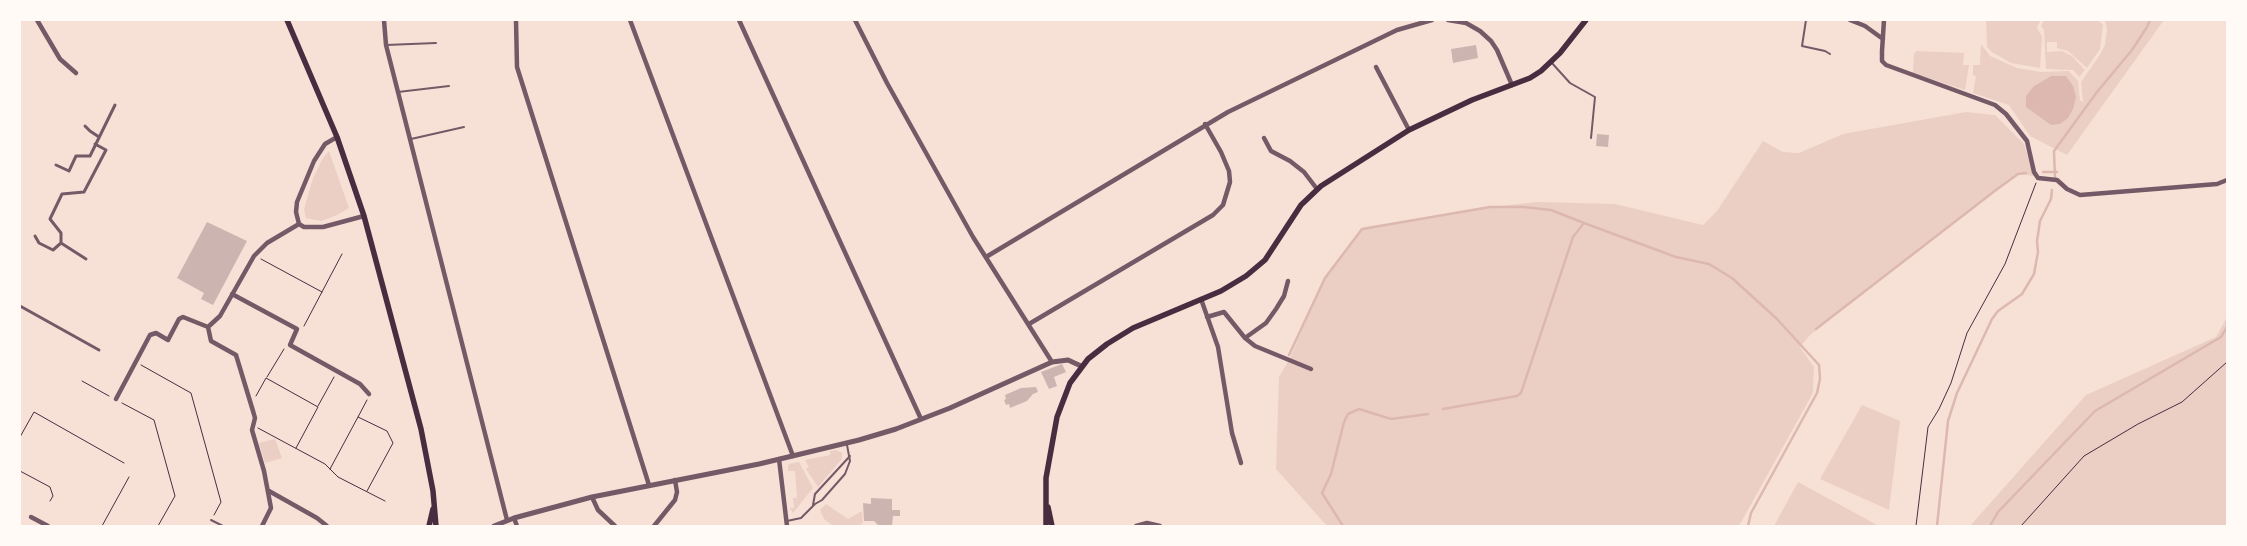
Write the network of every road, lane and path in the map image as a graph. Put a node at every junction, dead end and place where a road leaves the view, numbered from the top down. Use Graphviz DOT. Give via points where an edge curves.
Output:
graph roads {
  1 [pos="37,20"];
  2 [pos="287,20"];
  3 [pos="384,20"];
  4 [pos="516,20"];
  5 [pos="630,20"];
  6 [pos="739,20"];
  7 [pos="855,20"];
  8 [pos="1432,20"];
  9 [pos="1448,20"];
  10 [pos="1586,20"];
  11 [pos="1806,20"];
  12 [pos="1850,20"];
  13 [pos="1884,20"];
  14 [pos="1882,39"];
  15 [pos="436,43"];
  16 [pos="386,45"];
  17 [pos="1830,54"];
  18 [pos="1551,62"];
  19 [pos="1376,67"];
  20 [pos="76,73"];
  21 [pos="1512,85"];
  22 [pos="449,86"];
  23 [pos="398,92"];
  24 [pos="115,105"];
  25 [pos="1205,124"];
  26 [pos="86,126"];
  27 [pos="464,127"];
  28 [pos="1409,130"];
  29 [pos="99,137"];
  30 [pos="336,137"];
  31 [pos="1264,138"];
  32 [pos="1591,138"];
  33 [pos="411,139"];
  34 [pos="95,144"];
  35 [pos="56,165"];
  36 [pos="2038,178"];
  37 [pos="2227,180"];
  38 [pos="1317,189"];
  39 [pos="364,216"];
  40 [pos="299,224"];
  41 [pos="35,236"];
  42 [pos="61,243"];
  43 [pos="342,254"];
  44 [pos="254,256"];
  45 [pos="986,257"];
  46 [pos="86,259"];
  47 [pos="1288,281"];
  48 [pos="322,292"];
  49 [pos="232,294"];
  50 [pos="1201,299"];
  51 [pos="20,306"];
  52 [pos="1207,317"];
  53 [pos="1028,324"];
  54 [pos="208,327"];
  55 [pos="297,329"];
  56 [pos="1245,338"];
  57 [pos="290,344"];
  58 [pos="99,350"];
  59 [pos="136,362"];
  60 [pos="1052,362"];
  61 [pos="2227,362"];
  62 [pos="1081,366"];
  63 [pos="1311,368"];
  64 [pos="337,371"];
  65 [pos="266,378"];
  66 [pos="82,381"];
  67 [pos="369,394"];
  68 [pos="116,400"];
  69 [pos="251,402"];
  70 [pos="318,407"];
  71 [pos="358,417"];
  72 [pos="921,419"];
  73 [pos="253,425"];
  74 [pos="20,437"];
  75 [pos="847,443"];
  76 [pos="296,448"];
  77 [pos="793,456"];
  78 [pos="850,456"];
  79 [pos="779,460"];
  80 [pos="124,463"];
  81 [pos="1241,463"];
  82 [pos="329,470"];
  83 [pos="20,471"];
  84 [pos="128,477"];
  85 [pos="675,480"];
  86 [pos="649,485"];
  87 [pos="269,491"];
  88 [pos="367,492"];
  89 [pos="592,496"];
  90 [pos="1046,496"];
  91 [pos="50,501"];
  92 [pos="385,501"];
  93 [pos="434,504"];
  94 [pos="813,506"];
  95 [pos="31,517"];
  96 [pos="514,518"];
  97 [pos="211,520"];
  98 [pos="507,520"];
  99 [pos="787,524"];
  100 [pos="48,526"];
  101 [pos="102,526"];
  102 [pos="158,526"];
  103 [pos="223,526"];
  104 [pos="262,526"];
  105 [pos="327,526"];
  106 [pos="428,526"];
  107 [pos="436,526"];
  108 [pos="494,526"];
  109 [pos="517,526"];
  110 [pos="615,526"];
  111 [pos="654,526"];
  112 [pos="1046,526"];
  113 [pos="1052,526"];
  114 [pos="1136,526"];
  115 [pos="1160,526"];
  116 [pos="1916,526"];
  117 [pos="2021,526"];
  1 -- 20 [label="street" via="60,59"];
  2 -- 30 [label="main road"];
  3 -- 16 [label="street"];
  4 -- 86 [label="street" via="517,67"];
  5 -- 77 [label="street"];
  6 -- 72 [label="street"];
  7 -- 45 [label="street"];
  8 -- 25 [label="street" via="1397,30"];
  9 -- 21 [label="street" via="1474,27 1491,40"];
  10 -- 18 [label="main road"];
  11 -- 17 [label="lane" via="1802,46"];
  12 -- 14 [label="street"];
  13 -- 14 [label="street"];
  14 -- 36 [label="street" via="1882,61 1892,69 1982,99 2006,114 2027,141"];
  15 -- 16 [label="lane"];
  16 -- 23 [label="street"];
  18 -- 21 [label="main road" via="1530,78"];
  18 -- 32 [label="lane" via="1570,83 1595,97"];
  19 -- 28 [label="street"];
  21 -- 28 [label="main road"];
  22 -- 23 [label="lane"];
  23 -- 33 [label="street"];
  24 -- 29 [label="street"];
  25 -- 45 [label="street"];
  25 -- 53 [label="street" via="1228,171 1230,182 1223,205 1213,215"];
  26 -- 29 [label="street"];
  27 -- 33 [label="lane"];
  28 -- 38 [label="main road"];
  29 -- 34 [label="street"];
  30 -- 39 [label="main road"];
  30 -- 40 [label="street" via="325,144 314,161 297,202"];
  31 -- 38 [label="street" via="1271,151 1304,172"];
  33 -- 98 [label="street"];
  34 -- 35 [label="street" via="90,156 76,156 69,171"];
  34 -- 42 [label="street" via="106,150 84,192 62,194 50,219 61,233"];
  36 -- 37 [label="street" via="2057,180 2080,194 2217,184"];
  36 -- 116 [label="path" via="2005,264 1967,333 1951,383 1928,427"];
  38 -- 50 [label="main road" via="1301,205 1259,266 1238,282"];
  39 -- 40 [label="street" via="323,227"];
  39 -- 93 [label="main road" via="421,429"];
  40 -- 44 [label="street"];
  41 -- 42 [label="street" via="39,243 53,250"];
  42 -- 46 [label="street"];
  43 -- 48 [label="path"];
  44 -- 48 [label="path"];
  44 -- 49 [label="street"];
  45 -- 53 [label="street"];
  47 -- 56 [label="street" via="1276,310"];
  48 -- 55 [label="path" via="302,328"];
  49 -- 54 [label="street" via="220,316"];
  49 -- 55 [label="street"];
  50 -- 52 [label="street"];
  50 -- 62 [label="main road" via="1124,333"];
  51 -- 58 [label="street"];
  52 -- 56 [label="street" via="1224,312"];
  52 -- 81 [label="street" via="1218,347 1232,433"];
  53 -- 60 [label="street"];
  54 -- 59 [label="street" via="183,317 168,340 156,334 150,335"];
  54 -- 69 [label="street" via="211,341 236,355"];
  55 -- 57 [label="street"];
  56 -- 63 [label="street" via="1266,351"];
  57 -- 64 [label="street"];
  57 -- 65 [label="path"];
  59 -- 68 [label="street"];
  59 -- 97 [label="path" via="191,393 221,502"];
  60 -- 62 [label="street" via="1068,360"];
  60 -- 72 [label="street" via="971,400"];
  61 -- 117 [label="path" via="2182,402 2084,456"];
  62 -- 90 [label="main road" via="1066,390 1057,417 1048,459"];
  64 -- 67 [label="street" via="360,384"];
  64 -- 70 [label="path"];
  65 -- 69 [label="path"];
  65 -- 70 [label="path"];
  66 -- 68 [label="path"];
  67 -- 71 [label="path"];
  68 -- 102 [label="path" via="154,420 175,496"];
  69 -- 73 [label="street" via="255,418"];
  70 -- 76 [label="path"];
  71 -- 82 [label="path"];
  71 -- 88 [label="path" via="387,432 393,443"];
  72 -- 75 [label="street"];
  73 -- 76 [label="path"];
  73 -- 87 [label="street"];
  74 -- 80 [label="path" via="34,412"];
  75 -- 77 [label="street"];
  75 -- 78 [label="lane"];
  76 -- 82 [label="path" via="325,464"];
  77 -- 79 [label="street"];
  78 -- 94 [label="lane" via="815,494"];
  78 -- 94 [label="lane" via="846,472"];
  79 -- 85 [label="street"];
  79 -- 99 [label="street"];
  82 -- 88 [label="path"];
  83 -- 91 [label="path" via="50,487 53,496"];
  84 -- 101 [label="path"];
  85 -- 86 [label="street"];
  85 -- 111 [label="street" via="675,500"];
  86 -- 89 [label="street"];
  87 -- 104 [label="street" via="272,508"];
  87 -- 105 [label="street"];
  88 -- 92 [label="path"];
  89 -- 96 [label="street"];
  89 -- 110 [label="street" via="598,510"];
  90 -- 112 [label="main road"];
  90 -- 113 [label="main road"];
  93 -- 106 [label="main road"];
  93 -- 107 [label="main road"];
  94 -- 99 [label="lane" via="801,518"];
  95 -- 100 [label="street"];
  96 -- 98 [label="street"];
  96 -- 109 [label="street"];
  97 -- 103 [label="lane"];
  98 -- 108 [label="street"];
  114 -- 115 [label="street" via="1147,523"];
}
